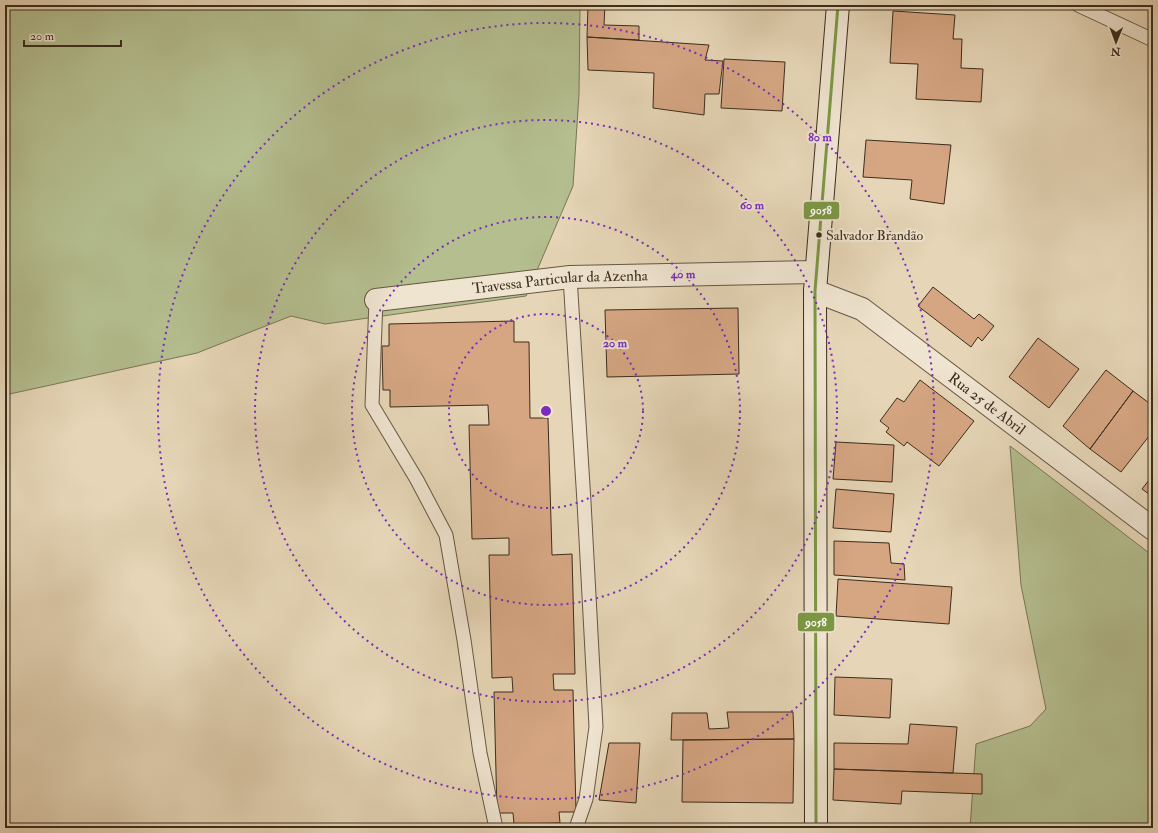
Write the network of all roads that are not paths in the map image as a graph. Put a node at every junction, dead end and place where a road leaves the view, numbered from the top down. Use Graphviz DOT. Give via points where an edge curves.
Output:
graph roads {
  1 [pos="838,5"];
  2 [pos="1078,5"];
  3 [pos="1153,40"];
  4 [pos="570,277"];
  5 [pos="816,281"];
  6 [pos="376,300"];
  7 [pos="1153,529"];
  8 [pos="496,828"];
  9 [pos="576,828"];
  10 [pos="816,828"];
  1 -- 5 [label="street"];
  2 -- 3 [label="lane"];
  4 -- 5 [label="street, Travessa Particular da Azenha"];
  4 -- 6 [label="street, Travessa Particular da Azenha"];
  4 -- 9 [label="lane" via="596,727 586,799"];
  5 -- 7 [label="street, Rua 25 de Abril" via="862,309"];
  5 -- 10 [label="street"];
  6 -- 8 [label="lane" via="372,405 417,480 446,535 480,753"];
}
